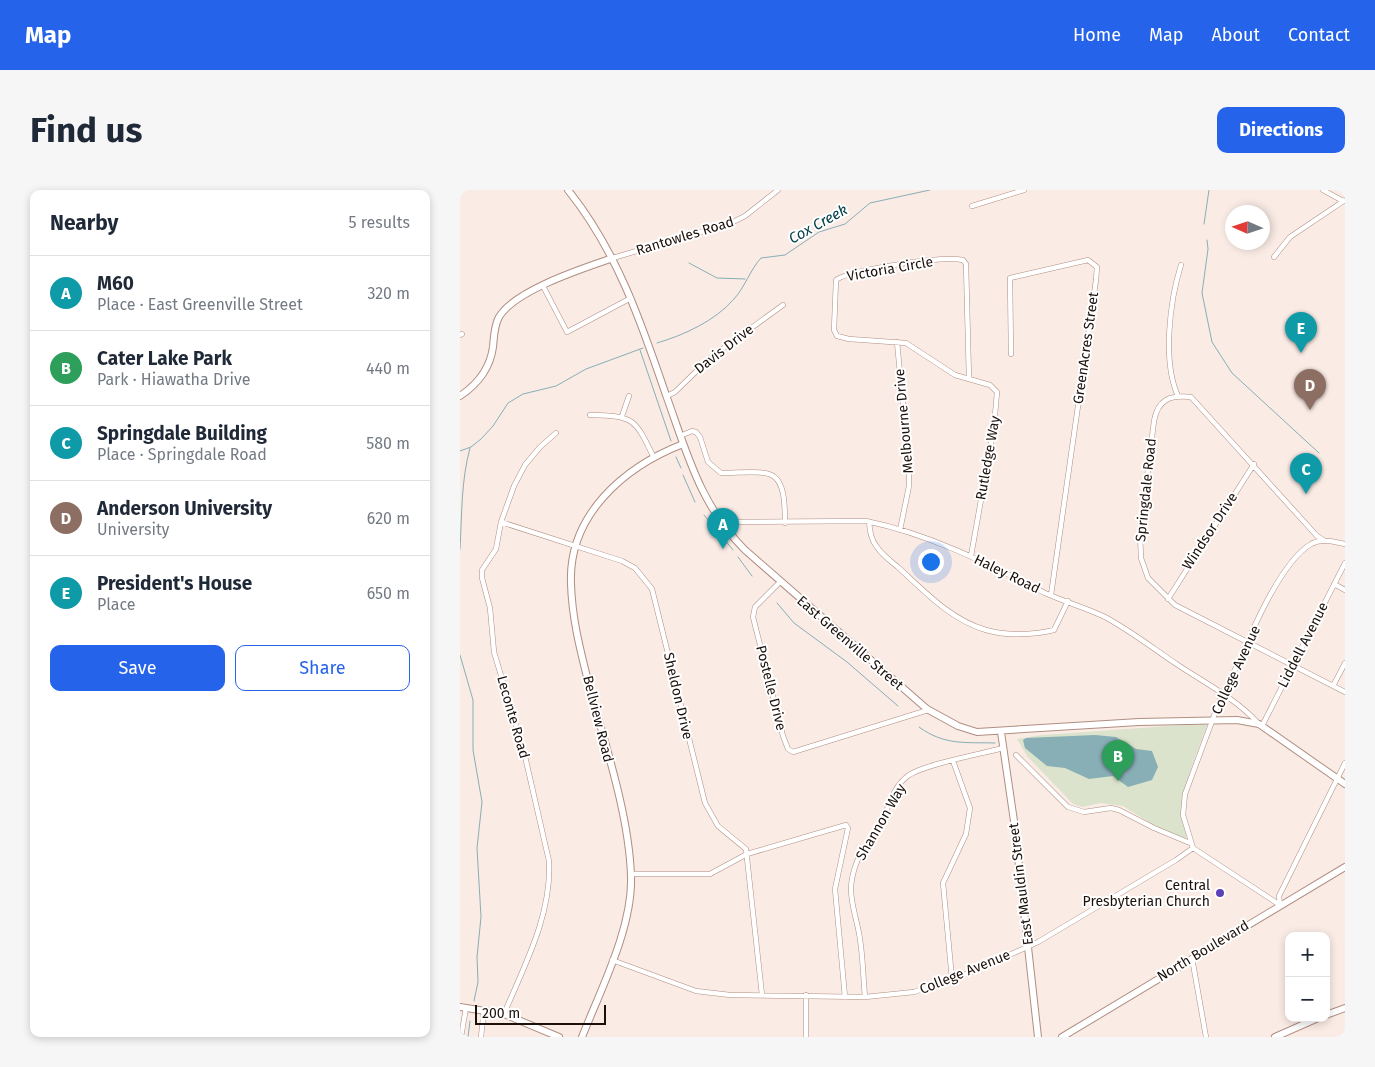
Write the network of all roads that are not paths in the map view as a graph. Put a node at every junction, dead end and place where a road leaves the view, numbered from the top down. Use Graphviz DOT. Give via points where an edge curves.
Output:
graph roads {
  1 [pos="1024,190"];
  2 [pos="1323,190"];
  3 [pos="571,191"];
  4 [pos="776,191"];
  5 [pos="1344,201"];
  6 [pos="972,206"];
  7 [pos="613,258"];
  8 [pos="1274,258"];
  9 [pos="1181,265"];
  10 [pos="543,286"];
  11 [pos="631,298"];
  12 [pos="784,305"];
  13 [pos="897,342"];
  14 [pos="1011,354"];
  15 [pos="969,379"];
  16 [pos="460,396"];
  17 [pos="629,396"];
  18 [pos="667,396"];
  19 [pos="1178,396"];
  20 [pos="590,415"];
  21 [pos="622,416"];
  22 [pos="556,433"];
  23 [pos="680,436"];
  24 [pos="684,444"];
  25 [pos="654,458"];
  26 [pos="1254,464"];
  27 [pos="501,522"];
  28 [pos="721,522"];
  29 [pos="869,522"];
  30 [pos="785,523"];
  31 [pos="900,530"];
  32 [pos="1325,540"];
  33 [pos="1345,544"];
  34 [pos="577,546"];
  35 [pos="971,556"];
  36 [pos="1345,563"];
  37 [pos="781,581"];
  38 [pos="1334,584"];
  39 [pos="1345,590"];
  40 [pos="1051,595"];
  41 [pos="1168,599"];
  42 [pos="1068,601"];
  43 [pos="1248,642"];
  44 [pos="1345,662"];
  45 [pos="1293,665"];
  46 [pos="1333,686"];
  47 [pos="1345,692"];
  48 [pos="1222,695"];
  49 [pos="928,710"];
  50 [pos="1212,719"];
  51 [pos="1260,725"];
  52 [pos="1001,732"];
  53 [pos="1003,748"];
  54 [pos="1016,755"];
  55 [pos="953,761"];
  56 [pos="1345,763"];
  57 [pos="1337,779"];
  58 [pos="1345,784"];
  59 [pos="1191,845"];
  60 [pos="747,854"];
  61 [pos="1345,867"];
  62 [pos="631,874"];
  63 [pos="1280,905"];
  64 [pos="1028,946"];
  65 [pos="1192,958"];
  66 [pos="611,960"];
  67 [pos="952,979"];
  68 [pos="762,995"];
  69 [pos="806,996"];
  70 [pos="846,997"];
  71 [pos="865,997"];
  72 [pos="463,1007"];
  73 [pos="1345,1008"];
  74 [pos="484,1010"];
  75 [pos="504,1014"];
  76 [pos="1330,1014"];
  77 [pos="1309,1022"];
  78 [pos="461,1037"];
  79 [pos="481,1037"];
  80 [pos="559,1037"];
  81 [pos="582,1037"];
  82 [pos="806,1037"];
  83 [pos="1038,1037"];
  84 [pos="1062,1037"];
  85 [pos="1206,1037"];
  86 [pos="1275,1037"];
  1 -- 6 [label="street"];
  2 -- 5 [label="street"];
  3 -- 7 [label="street, East Greenville Street"];
  4 -- 7 [label="street, Rantowles Road" via="731,223"];
  5 -- 8 [label="street" via="1290,237"];
  7 -- 10 [label="street" via="563,275"];
  7 -- 11 [label="street, East Greenville Street"];
  9 -- 19 [label="street" via="1170,343 1173,385"];
  10 -- 11 [label="street" via="567,332"];
  10 -- 16 [label="street" via="502,313 496,325 488,367 481,378"];
  11 -- 18 [label="street, East Greenville Street"];
  12 -- 18 [label="street, Davis Drive" via="710,358"];
  13 -- 15 [label="street, Victoria Circle" via="906,343 956,375"];
  13 -- 15 [label="street, Victoria Circle" via="837,336 834,330 836,280 873,269 947,259 963,260 966,264"];
  13 -- 31 [label="street, Melbourne Drive" via="909,467 909,486"];
  14 -- 40 [label="street, GreenAcres Street" via="1010,278 1088,260 1093,262 1097,267 1096,280"];
  15 -- 35 [label="street, Rutledge Way" via="990,385 997,392"];
  17 -- 21 [label="street"];
  18 -- 23 [label="street, East Greenville Street"];
  19 -- 26 [label="street" via="1191,397"];
  19 -- 41 [label="street, Springdale Road" via="1166,398 1155,413 1140,534 1141,558 1148,578"];
  20 -- 21 [label="street"];
  21 -- 25 [label="street" via="642,432"];
  22 -- 27 [label="street, Leconte Road" via="525,465"];
  23 -- 24 [label="street, East Greenville Street"];
  23 -- 30 [label="street" via="696,432 708,462 721,473 766,472 774,475 783,486"];
  24 -- 25 [label="street, Bellview Road"];
  24 -- 28 [label="street, East Greenville Street" via="701,491"];
  25 -- 34 [label="street, Bellview Road" via="625,475 596,505 581,530"];
  26 -- 32 [label="street" via="1317,536"];
  26 -- 41 [label="street, Windsor Drive"];
  27 -- 34 [label="street, Sheldon Drive"];
  27 -- 75 [label="street, Leconte Road" via="496,549 482,570 482,578 490,608 494,652 524,752 550,877 540,922"];
  28 -- 30 [label="street, Haley Road"];
  28 -- 37 [label="street, East Greenville Street"];
  29 -- 30 [label="street, Haley Road"];
  29 -- 31 [label="street, Haley Road"];
  29 -- 42 [label="street" via="878,550 936,602 960,620 984,630 998,633 1054,630"];
  31 -- 35 [label="street, Haley Road"];
  32 -- 33 [label="street"];
  32 -- 43 [label="street, College Avenue" via="1311,544 1285,572"];
  34 -- 60 [label="street, Sheldon Drive" via="635,568 652,589 705,803 718,826 741,843"];
  34 -- 62 [label="street, Bellview Road" via="570,583 574,625 628,841"];
  35 -- 40 [label="street, Haley Road"];
  36 -- 38 [label="street, Liddell Avenue"];
  37 -- 49 [label="street, East Greenville Street"];
  37 -- 49 [label="street, Postelle Drive" via="755,607 753,616 788,749 793,752"];
  38 -- 39 [label="street"];
  38 -- 45 [label="street, Liddell Avenue"];
  40 -- 42 [label="street, Haley Road"];
  41 -- 43 [label="street, Springdale Road"];
  42 -- 48 [label="street, Haley Road" via="1124,628"];
  43 -- 45 [label="street, Springdale Road"];
  43 -- 48 [label="street, College Avenue"];
  44 -- 46 [label="street"];
  45 -- 46 [label="street, Springdale Road"];
  45 -- 51 [label="street, Liddell Avenue"];
  46 -- 47 [label="street, Springdale Road"];
  48 -- 50 [label="street, College Avenue"];
  48 -- 51 [label="street, Haley Road"];
  49 -- 52 [label="street, East Greenville Street" via="977,732"];
  50 -- 51 [label="street, East Greenville Street"];
  50 -- 52 [label="street, East Greenville Street"];
  50 -- 59 [label="street, College Avenue" via="1185,794 1183,815"];
  51 -- 57 [label="street, East Greenville Street"];
  52 -- 53 [label="street, East Mauldin Street"];
  53 -- 55 [label="street, Shannon Way"];
  53 -- 64 [label="street, East Mauldin Street"];
  54 -- 59 [label="street" via="1068,807 1084,812 1120,810"];
  55 -- 67 [label="street" via="970,808 966,834 943,883"];
  55 -- 71 [label="street, Shannon Way" via="910,775 901,783 858,862 851,886 851,902 859,932"];
  56 -- 57 [label="street"];
  57 -- 58 [label="street, East Greenville Street"];
  57 -- 63 [label="street" via="1279,896"];
  59 -- 63 [label="street"];
  59 -- 64 [label="street, College Avenue" via="1176,860"];
  60 -- 62 [label="street" via="710,874"];
  60 -- 68 [label="street"];
  60 -- 70 [label="street, Shannon Way" via="845,825 848,828 835,896"];
  61 -- 63 [label="street, North Boulevard"];
  62 -- 66 [label="street, Bellview Road" via="628,916"];
  63 -- 65 [label="street, North Boulevard"];
  64 -- 67 [label="street, College Avenue"];
  64 -- 83 [label="street, East Mauldin Street"];
  65 -- 84 [label="street, North Boulevard"];
  65 -- 85 [label="street"];
  66 -- 68 [label="street, College Avenue" via="696,991"];
  66 -- 81 [label="street, Bellview Road"];
  67 -- 71 [label="street, College Avenue" via="914,992"];
  68 -- 69 [label="street, College Avenue"];
  69 -- 70 [label="street, College Avenue"];
  69 -- 82 [label="street"];
  70 -- 71 [label="street, College Avenue"];
  72 -- 74 [label="street"];
  72 -- 78 [label="street"];
  73 -- 76 [label="street"];
  74 -- 75 [label="street"];
  74 -- 79 [label="street"];
  75 -- 80 [label="street"];
  77 -- 86 [label="street"];
}
